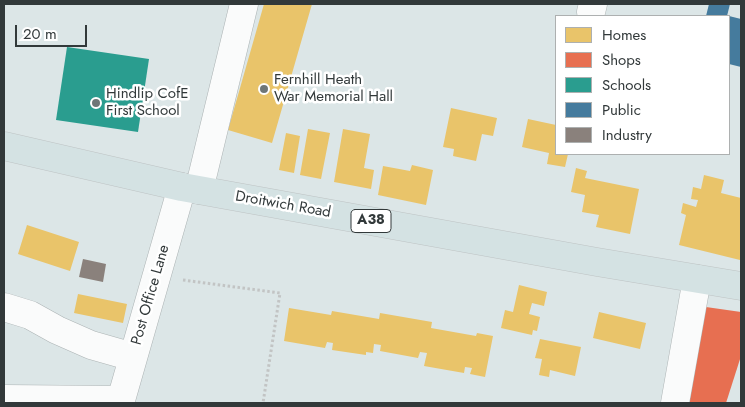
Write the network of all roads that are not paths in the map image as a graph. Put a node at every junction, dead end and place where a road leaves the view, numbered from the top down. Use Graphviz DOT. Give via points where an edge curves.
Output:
graph roads {
  1 [pos="244,4"];
  2 [pos="4,146"];
  3 [pos="190,189"];
  4 [pos="697,279"];
  5 [pos="741,286"];
  6 [pos="4,307"];
  7 [pos="133,357"];
  8 [pos="4,399"];
  9 [pos="121,402"];
  10 [pos="675,403"];
  1 -- 3 [label="street, Post Office Lane"];
  2 -- 3 [label="main road, Droitwich Road / A38"];
  3 -- 4 [label="main road, Droitwich Road / A38"];
  3 -- 7 [label="street, Post Office Lane" via="156,277"];
  4 -- 5 [label="main road, Droitwich Road / A38"];
  4 -- 10 [label="street"];
  6 -- 7 [label="street" via="30,315 91,345"];
  7 -- 9 [label="street, Post Office Lane"];
  8 -- 9 [label="street"];
}
